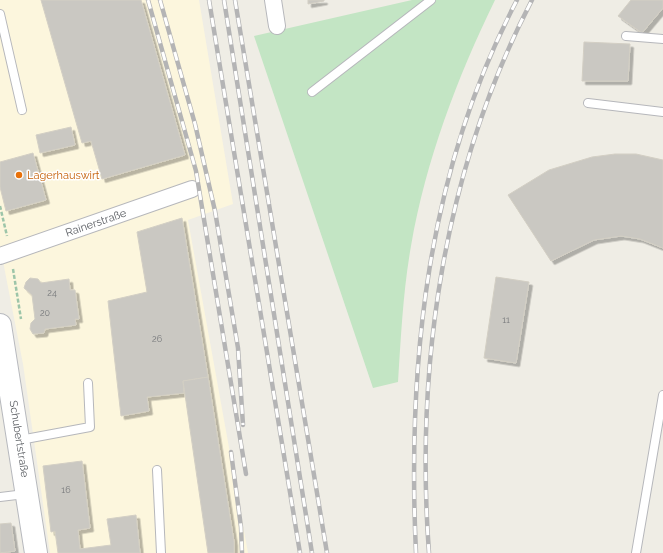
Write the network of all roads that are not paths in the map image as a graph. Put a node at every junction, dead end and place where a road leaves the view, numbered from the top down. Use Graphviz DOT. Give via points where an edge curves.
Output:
graph roads {
  1 [pos="273,0"];
  2 [pos="431,0"];
  3 [pos="0,14"];
  4 [pos="277,26"];
  5 [pos="626,36"];
  6 [pos="663,39"];
  7 [pos="312,92"];
  8 [pos="588,103"];
  9 [pos="22,110"];
  10 [pos="663,112"];
  11 [pos="192,189"];
  12 [pos="5,255"];
  13 [pos="0,325"];
  14 [pos="88,382"];
  15 [pos="663,395"];
  16 [pos="19,440"];
  17 [pos="157,470"];
  18 [pos="28,494"];
  19 [pos="0,497"];
  20 [pos="36,553"];
  21 [pos="161,553"];
  22 [pos="636,553"];
  1 -- 4 [label="street"];
  2 -- 7 [label="lane"];
  3 -- 9 [label="lane"];
  5 -- 6 [label="lane"];
  8 -- 10 [label="lane"];
  11 -- 12 [label="street, Rainerstraße"];
  13 -- 16 [label="street, Schubertstraße"];
  14 -- 16 [label="lane" via="90,427"];
  15 -- 22 [label="lane"];
  16 -- 18 [label="street, Schubertstraße"];
  17 -- 21 [label="lane"];
  18 -- 19 [label="lane"];
  18 -- 20 [label="street, Schubertstraße"];
}
